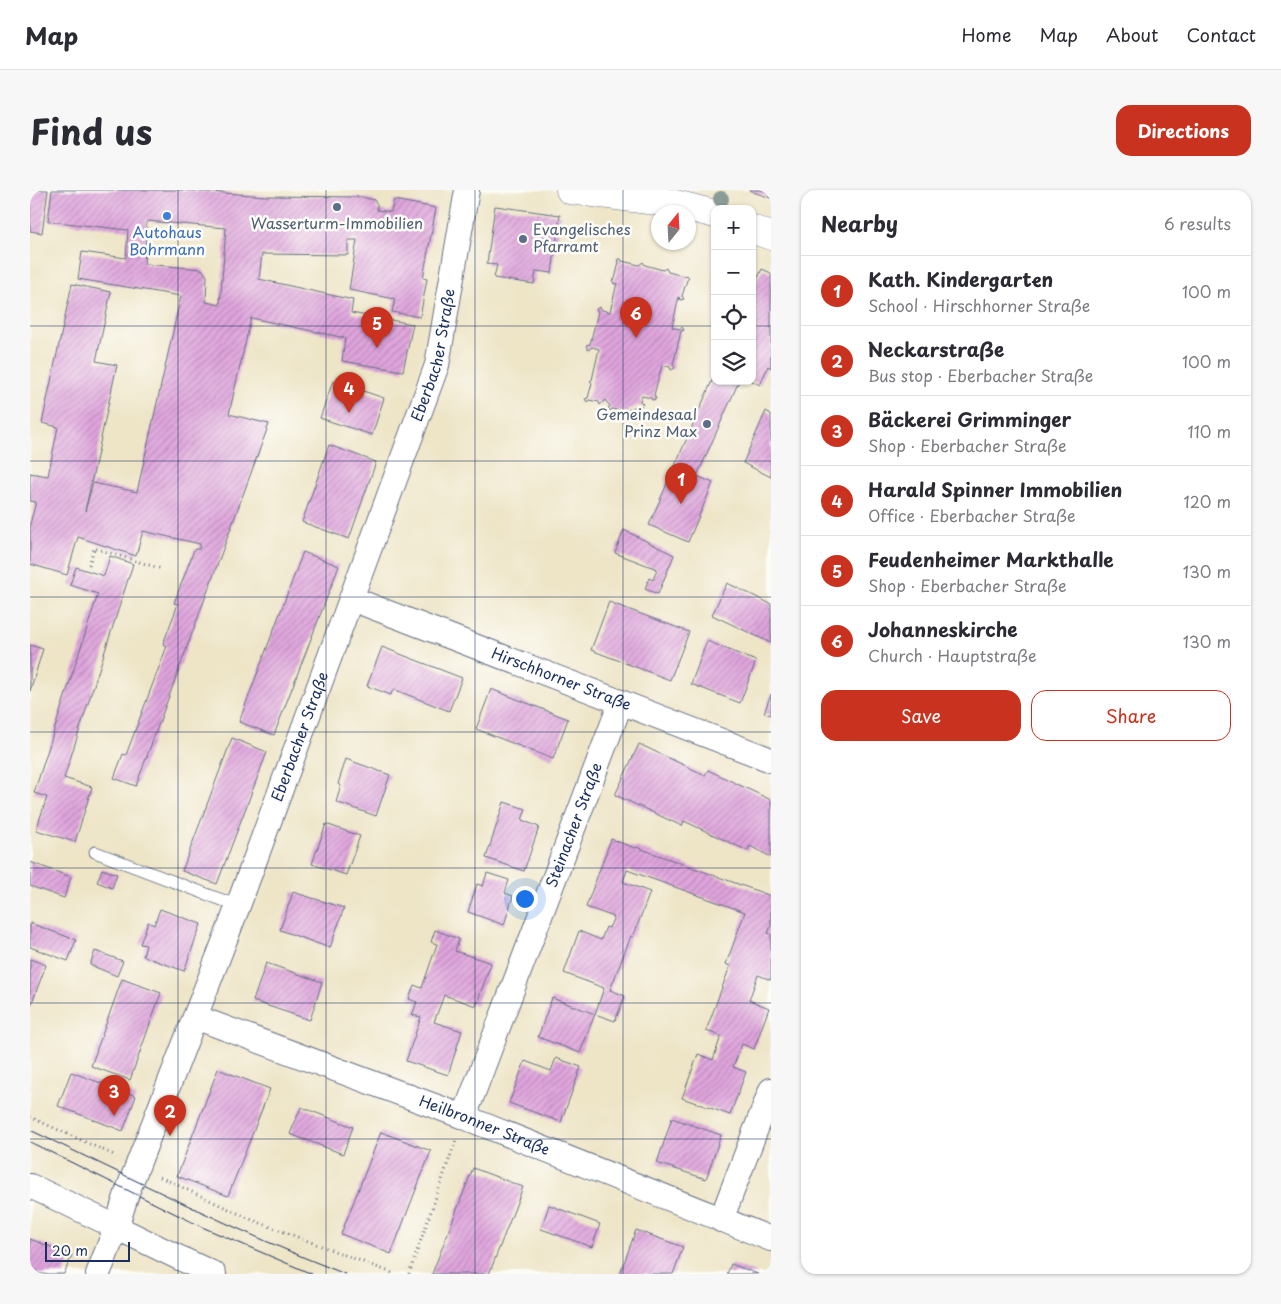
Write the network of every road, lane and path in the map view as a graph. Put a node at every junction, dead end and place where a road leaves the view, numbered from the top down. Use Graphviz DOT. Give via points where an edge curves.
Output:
graph roads {
  1 [pos="467,190"];
  2 [pos="583,191"];
  3 [pos="711,213"];
  4 [pos="756,230"];
  5 [pos="771,236"];
  6 [pos="89,565"];
  7 [pos="162,569"];
  8 [pos="352,599"];
  9 [pos="621,702"];
  10 [pos="771,760"];
  11 [pos="95,852"];
  12 [pos="238,906"];
  13 [pos="195,1017"];
  14 [pos="771,1090"];
  15 [pos="30,1117"];
  16 [pos="464,1117"];
  17 [pos="138,1167"];
  18 [pos="30,1186"];
  19 [pos="721,1220"];
  20 [pos="116,1228"];
  21 [pos="771,1239"];
  22 [pos="98,1274"];
  23 [pos="214,1274"];
  24 [pos="395,1274"];
  25 [pos="409,1274"];
  1 -- 8 [label="street, Eberbacher Straße" via="437,366"];
  2 -- 3 [label="street" via="672,203"];
  4 -- 5 [label="street"];
  6 -- 7 [label="path" via="94,548"];
  8 -- 9 [label="street, Hirschhorner Straße"];
  8 -- 12 [label="street, Eberbacher Straße"];
  9 -- 10 [label="street, Hirschhorner Straße"];
  9 -- 16 [label="street, Steinacher Straße"];
  11 -- 12 [label="lane"];
  12 -- 13 [label="street, Eberbacher Straße"];
  13 -- 16 [label="street, Heilbronner Straße"];
  13 -- 17 [label="street, Eberbacher Straße"];
  14 -- 19 [label="street"];
  15 -- 17 [label="path"];
  16 -- 19 [label="street, Heilbronner Straße"];
  16 -- 25 [label="path"];
  17 -- 20 [label="street, Eberbacher Straße"];
  17 -- 24 [label="path" via="250,1219"];
  18 -- 20 [label="street"];
  19 -- 21 [label="street, Heilbronner Straße"];
  20 -- 22 [label="street, Eberbacher Straße"];
  20 -- 23 [label="street"];
}
